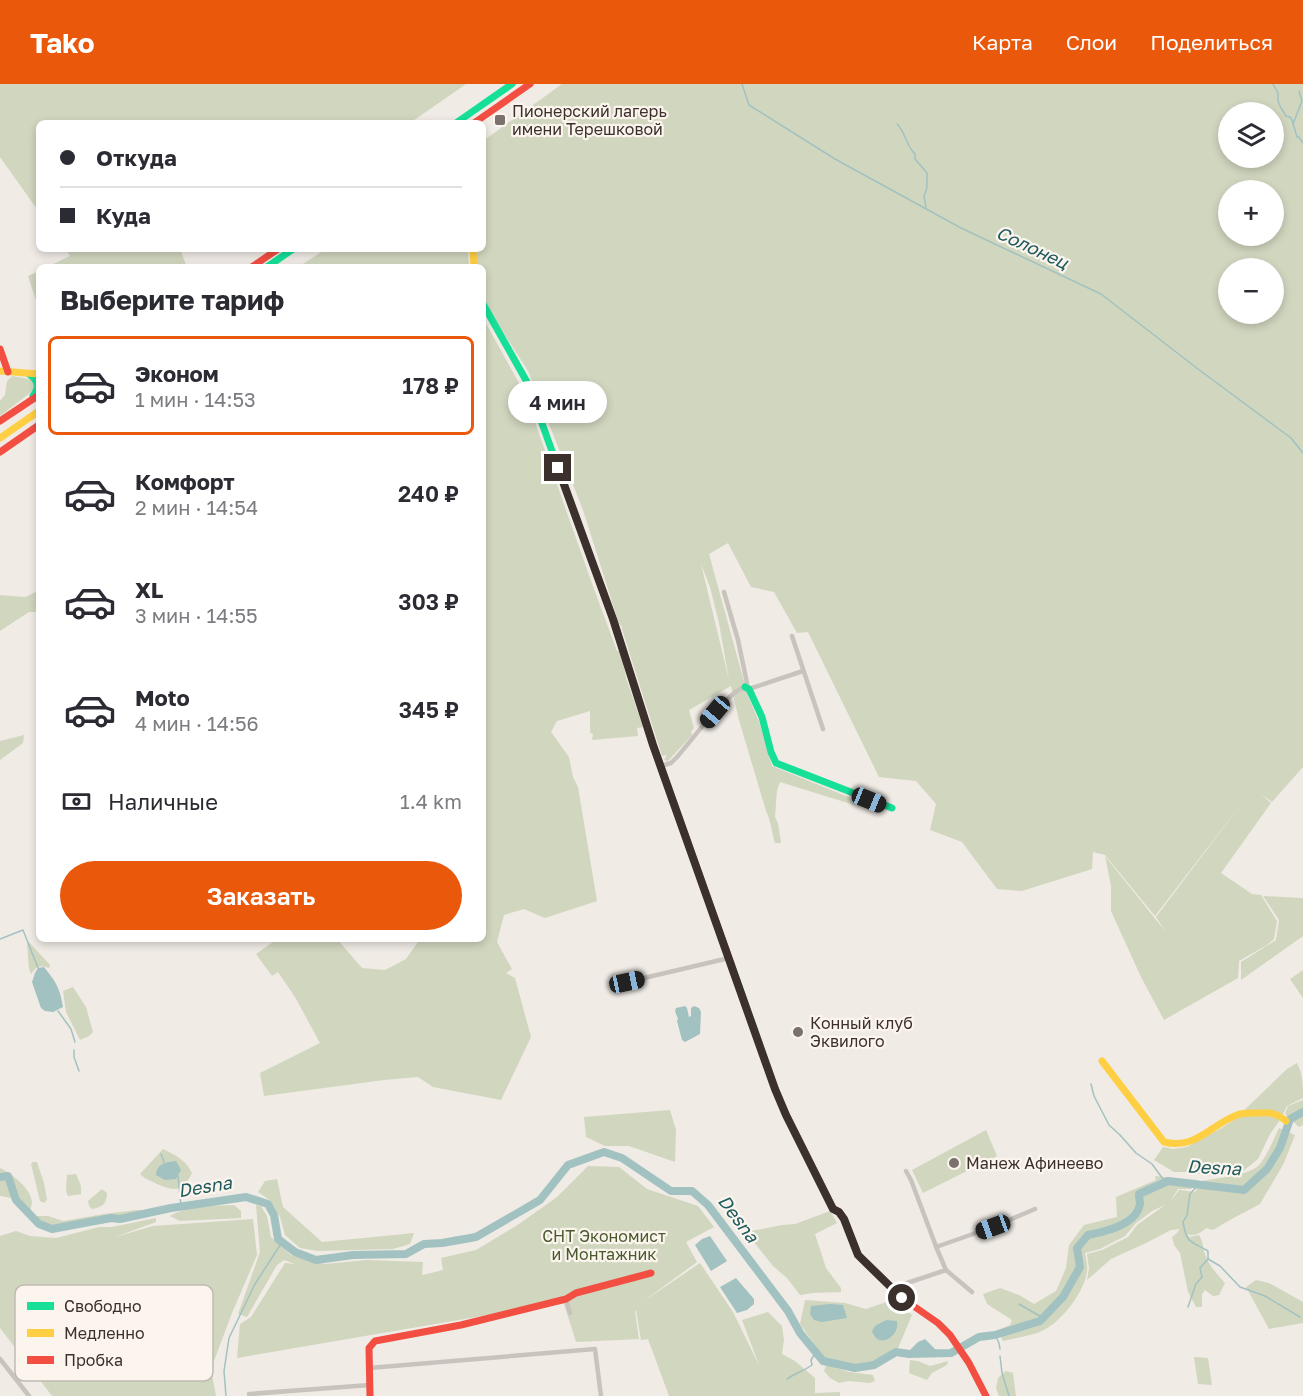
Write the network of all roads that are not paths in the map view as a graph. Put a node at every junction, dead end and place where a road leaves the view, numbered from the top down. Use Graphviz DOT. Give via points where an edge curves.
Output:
graph roads {
  1 [pos="512,84"];
  2 [pos="530,84"];
  3 [pos="460,120"];
  4 [pos="478,120"];
  5 [pos="274,252"];
  6 [pos="289,252"];
  7 [pos="256,264"];
  8 [pos="271,264"];
  9 [pos="486,309"];
  10 [pos="0,349"];
  11 [pos="4,372"];
  12 [pos="29,374"];
  13 [pos="36,374"];
  14 [pos="36,382"];
  15 [pos="36,393"];
  16 [pos="36,397"];
  17 [pos="25,404"];
  18 [pos="36,413"];
  19 [pos="0,421"];
  20 [pos="36,427"];
  21 [pos="0,438"];
  22 [pos="0,453"];
  23 [pos="724,592"];
  24 [pos="792,636"];
  25 [pos="803,671"];
  26 [pos="747,688"];
  27 [pos="823,729"];
  28 [pos="661,766"];
  29 [pos="892,808"];
  30 [pos="729,958"];
  31 [pos="627,982"];
  32 [pos="1102,1061"];
  33 [pos="1286,1121"];
  34 [pos="906,1171"];
  35 [pos="1035,1209"];
  36 [pos="936,1247"];
  37 [pos="946,1270"];
  38 [pos="651,1273"];
  39 [pos="892,1288"];
  40 [pos="972,1292"];
  41 [pos="566,1299"];
  42 [pos="570,1313"];
  43 [pos="0,1359"];
  44 [pos="369,1368"];
  45 [pos="15,1378"];
  46 [pos="17,1381"];
  47 [pos="370,1385"];
  48 [pos="249,1394"];
  49 [pos="29,1396"];
  50 [pos="370,1396"];
  51 [pos="601,1396"];
  52 [pos="986,1396"];
  1 -- 3 [label="main road"];
  2 -- 4 [label="main road"];
  5 -- 7 [label="main road"];
  6 -- 8 [label="main road"];
  9 -- 28 [label="main road" via="527,382 613,619"];
  10 -- 11 [label="main road"];
  11 -- 12 [label="main road"];
  12 -- 13 [label="main road"];
  12 -- 14 [label="main road"];
  15 -- 17 [label="main road"];
  16 -- 17 [label="main road"];
  17 -- 19 [label="main road"];
  18 -- 21 [label="main road"];
  20 -- 22 [label="main road"];
  23 -- 26 [label="street"];
  24 -- 25 [label="street"];
  25 -- 26 [label="street"];
  25 -- 27 [label="street"];
  26 -- 28 [label="street" via="728,697 677,757"];
  26 -- 29 [label="main road" via="762,717 776,763"];
  28 -- 30 [label="main road"];
  30 -- 31 [label="street"];
  30 -- 39 [label="main road" via="786,1115 833,1209 844,1219 858,1255"];
  32 -- 33 [label="main road" via="1164,1143 1185,1144 1239,1114 1272,1111"];
  34 -- 36 [label="street"];
  35 -- 36 [label="street"];
  36 -- 37 [label="street"];
  37 -- 39 [label="street"];
  37 -- 40 [label="street"];
  38 -- 41 [label="main road"];
  39 -- 52 [label="main road" via="950,1335"];
  41 -- 42 [label="street"];
  41 -- 44 [label="main road" via="375,1341 369,1348"];
  43 -- 45 [label="street"];
  44 -- 47 [label="main road"];
  44 -- 51 [label="street" via="595,1349"];
  46 -- 49 [label="street"];
  47 -- 48 [label="street"];
  47 -- 50 [label="main road"];
}
